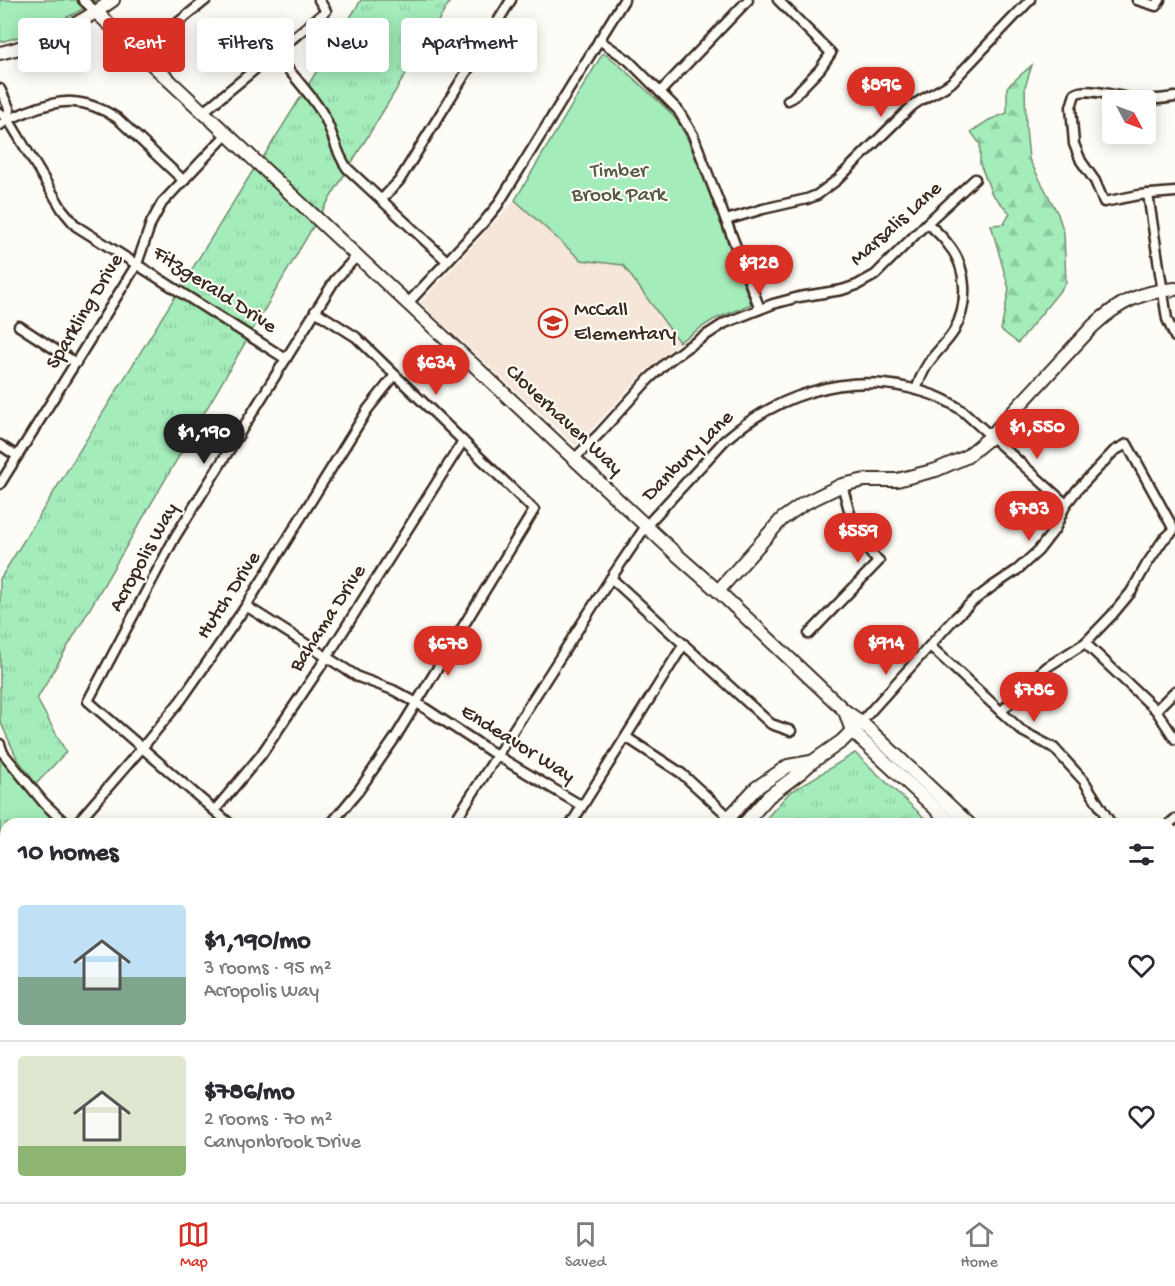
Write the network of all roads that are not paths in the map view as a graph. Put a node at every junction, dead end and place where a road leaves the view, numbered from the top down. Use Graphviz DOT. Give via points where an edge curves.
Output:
graph roads {
  1 [pos="83,0"];
  2 [pos="113,0"];
  3 [pos="206,0"];
  4 [pos="319,0"];
  5 [pos="512,0"];
  6 [pos="624,0"];
  7 [pos="748,0"];
  8 [pos="778,0"];
  9 [pos="1030,0"];
  10 [pos="1137,0"];
  11 [pos="1158,3"];
  12 [pos="96,12"];
  13 [pos="184,18"];
  14 [pos="103,19"];
  15 [pos="294,38"];
  16 [pos="599,40"];
  17 [pos="0,53"];
  18 [pos="160,72"];
  19 [pos="253,72"];
  20 [pos="290,72"];
  21 [pos="0,89"];
  22 [pos="660,92"];
  23 [pos="1175,97"];
  24 [pos="788,100"];
  25 [pos="203,112"];
  26 [pos="0,113"];
  27 [pos="8,119"];
  28 [pos="0,124"];
  29 [pos="227,134"];
  30 [pos="975,179"];
  31 [pos="184,181"];
  32 [pos="1175,192"];
  33 [pos="1148,194"];
  34 [pos="382,200"];
  35 [pos="726,220"];
  36 [pos="927,223"];
  37 [pos="357,256"];
  38 [pos="447,261"];
  39 [pos="137,264"];
  40 [pos="1169,290"];
  41 [pos="408,303"];
  42 [pos="760,309"];
  43 [pos="315,311"];
  44 [pos="19,326"];
  45 [pos="1175,337"];
  46 [pos="286,359"];
  47 [pos="76,363"];
  48 [pos="395,375"];
  49 [pos="916,390"];
  50 [pos="990,437"];
  51 [pos="463,441"];
  52 [pos="0,446"];
  53 [pos="17,456"];
  54 [pos="574,459"];
  55 [pos="0,484"];
  56 [pos="842,485"];
  57 [pos="1066,504"];
  58 [pos="646,526"];
  59 [pos="611,578"];
  60 [pos="718,591"];
  61 [pos="246,606"];
  62 [pos="809,634"];
  63 [pos="1085,643"];
  64 [pos="684,644"];
  65 [pos="930,646"];
  66 [pos="327,657"];
  67 [pos="1175,691"];
  68 [pos="417,703"];
  69 [pos="1156,710"];
  70 [pos="1000,712"];
  71 [pos="856,727"];
  72 [pos="791,731"];
  73 [pos="626,737"];
  74 [pos="1175,739"];
  75 [pos="0,744"];
  76 [pos="142,748"];
  77 [pos="496,755"];
  78 [pos="812,762"];
  79 [pos="582,806"];
  80 [pos="215,810"];
  81 [pos="60,818"];
  82 [pos="81,818"];
  83 [pos="224,818"];
  84 [pos="337,818"];
  85 [pos="457,818"];
  86 [pos="575,818"];
  87 [pos="727,818"];
  88 [pos="732,818"];
  89 [pos="749,818"];
  90 [pos="946,818"];
  91 [pos="962,818"];
  92 [pos="1107,818"];
  1 -- 12 [label="street"];
  2 -- 12 [label="street"];
  3 -- 13 [label="street"];
  4 -- 15 [label="street" via="326,11"];
  5 -- 34 [label="street" via="399,181"];
  6 -- 16 [label="street"];
  7 -- 22 [label="street"];
  8 -- 24 [label="street" via="831,53"];
  9 -- 35 [label="street" via="952,82 916,102 827,188 807,199"];
  10 -- 11 [label="street"];
  12 -- 14 [label="street, Cloverhaven Way"];
  12 -- 17 [label="street" via="38,41"];
  16 -- 22 [label="street" via="628,60"];
  16 -- 38 [label="street" via="497,206"];
  18 -- 25 [label="street, Cloverhaven Way"];
  19 -- 25 [label="street"];
  20 -- 34 [label="street" via="321,110 347,168"];
  21 -- 27 [label="street, Fitzgerald Drive" via="9,108"];
  22 -- 35 [label="street" via="678,110 693,135"];
  23 -- 33 [label="street" via="1137,99 1086,90 1075,94 1071,106 1074,144 1104,202"];
  25 -- 29 [label="street, Cloverhaven Way"];
  26 -- 27 [label="street, Fitzgerald Drive"];
  27 -- 28 [label="street"];
  27 -- 31 [label="street" via="63,101 86,103 117,118"];
  27 -- 39 [label="street, Fitzgerald Drive" via="76,226"];
  29 -- 31 [label="street, Sparkling Drive"];
  29 -- 37 [label="street, Cloverhaven Way"];
  30 -- 36 [label="street, Marsalis Lane"];
  31 -- 39 [label="street, Sparkling Drive" via="162,203"];
  32 -- 33 [label="street"];
  33 -- 40 [label="street"];
  34 -- 38 [label="street"];
  35 -- 42 [label="street"];
  36 -- 42 [label="street, Marsalis Lane" via="867,281"];
  36 -- 49 [label="street" via="958,261 964,283 963,305 954,331 927,365"];
  37 -- 41 [label="street, Cloverhaven Way"];
  37 -- 43 [label="street, Acropolis Way"];
  38 -- 41 [label="street"];
  39 -- 46 [label="street, Fitzgerald Drive"];
  39 -- 47 [label="street, Sparkling Drive"];
  40 -- 45 [label="street" via="1167,319"];
  40 -- 50 [label="street" via="1128,300 1110,311"];
  41 -- 54 [label="street, Cloverhaven Way"];
  42 -- 54 [label="street, Marsalis Lane" via="726,323 667,362"];
  43 -- 46 [label="street, Acropolis Way"];
  43 -- 48 [label="street" via="356,337"];
  44 -- 47 [label="street"];
  46 -- 76 [label="street, Acropolis Way" via="175,537 88,701"];
  47 -- 53 [label="street, Sparkling Drive"];
  48 -- 51 [label="street"];
  48 -- 61 [label="street, Hutch Drive" via="346,443"];
  49 -- 50 [label="street, Danbury Lane" via="954,404"];
  49 -- 58 [label="street, Danbury Lane" via="863,383 831,386 771,407 724,440"];
  50 -- 56 [label="street" via="966,457 936,470 897,480"];
  50 -- 57 [label="street, Danbury Lane"];
  51 -- 66 [label="street, Bahama Drive"];
  51 -- 68 [label="street" via="534,510"];
  52 -- 53 [label="street"];
  53 -- 55 [label="street, Sparkling Drive"];
  54 -- 58 [label="street, Cloverhaven Way"];
  56 -- 60 [label="street" via="782,519"];
  56 -- 62 [label="street" via="856,535 879,561"];
  57 -- 63 [label="street" via="1114,451 1127,444 1173,531 1163,540 1131,592"];
  57 -- 65 [label="street" via="1055,529 1038,551 973,601"];
  58 -- 59 [label="street, Danbury Lane"];
  58 -- 60 [label="street, Cloverhaven Way"];
  59 -- 64 [label="street"];
  59 -- 77 [label="street, Danbury Lane"];
  60 -- 71 [label="street, Cloverhaven Way" via="845,711"];
  61 -- 66 [label="street, Endeavor Way"];
  61 -- 76 [label="street, Hutch Drive" via="181,700"];
  63 -- 69 [label="street"];
  63 -- 70 [label="street" via="1047,667"];
  64 -- 72 [label="street" via="771,724"];
  64 -- 73 [label="street"];
  65 -- 70 [label="street"];
  65 -- 71 [label="street"];
  66 -- 68 [label="street, Endeavor Way" via="358,677"];
  66 -- 80 [label="street, Bahama Drive" via="261,755"];
  67 -- 69 [label="street"];
  68 -- 77 [label="street, Endeavor Way"];
  68 -- 84 [label="street"];
  69 -- 74 [label="street"];
  70 -- 92 [label="street" via="1022,731 1054,748 1084,781"];
  71 -- 78 [label="street"];
  71 -- 90 [label="street, Cloverhaven Way"];
  71 -- 91 [label="street, Cloverhaven Way"];
  73 -- 79 [label="street"];
  73 -- 87 [label="street" via="681,773"];
  75 -- 81 [label="street" via="3,753"];
  76 -- 80 [label="street"];
  76 -- 82 [label="street, Hutch Drive"];
  77 -- 79 [label="street, Endeavor Way"];
  77 -- 85 [label="street, Danbury Lane"];
  78 -- 88 [label="street" via="788,766 756,788"];
  78 -- 89 [label="street" via="769,796"];
  79 -- 86 [label="street"];
  80 -- 83 [label="street"];
}
